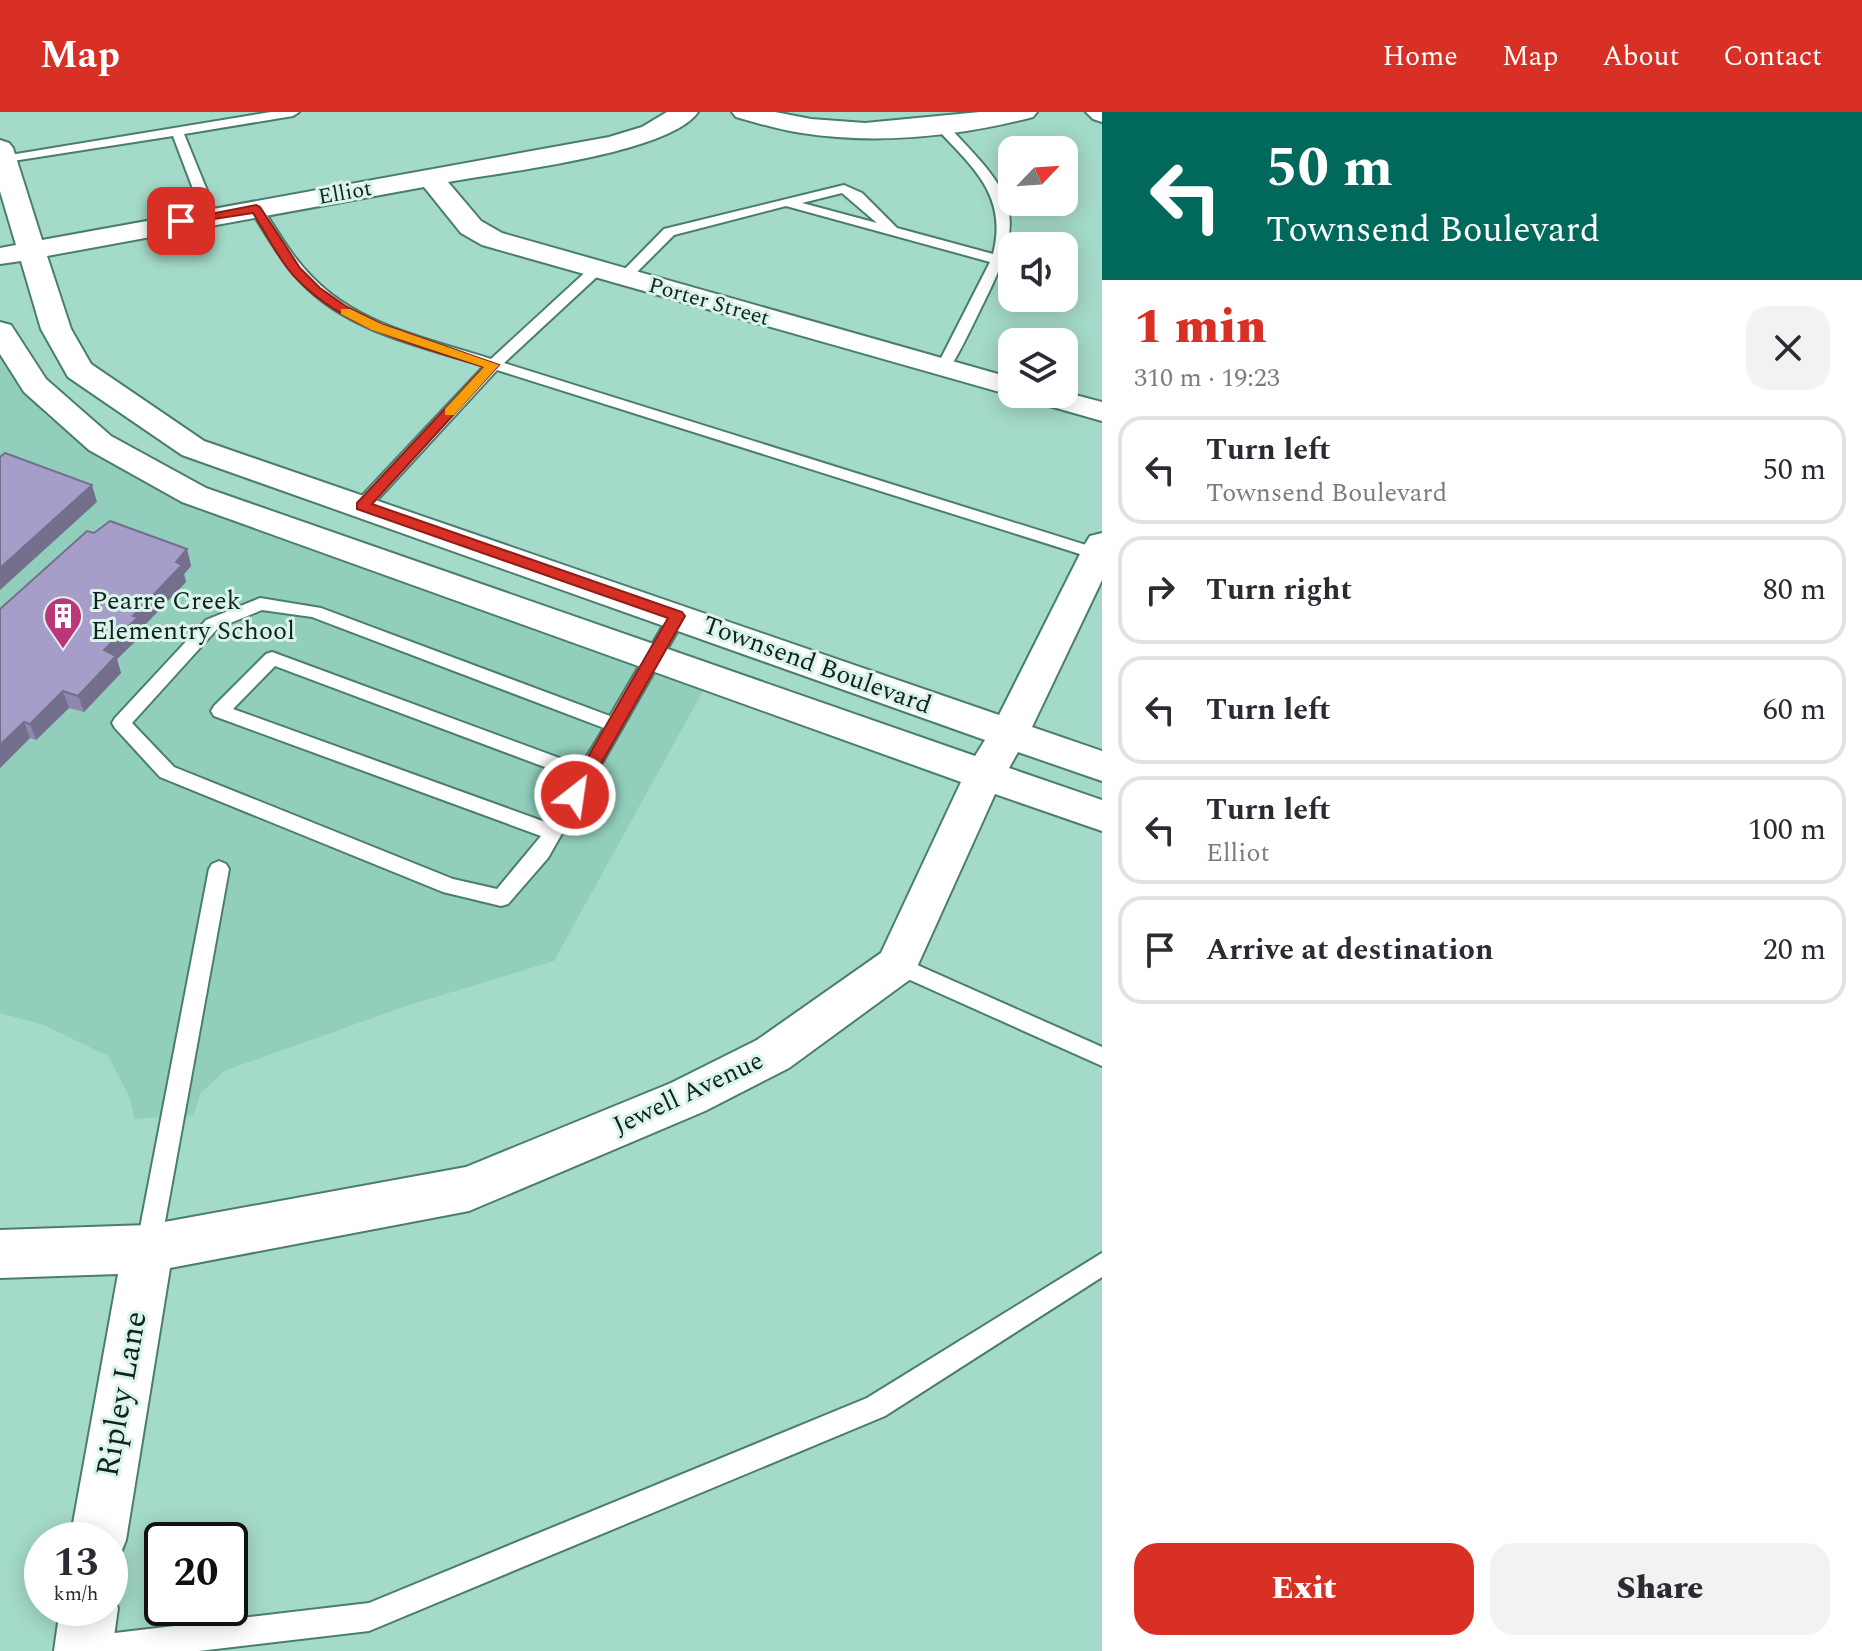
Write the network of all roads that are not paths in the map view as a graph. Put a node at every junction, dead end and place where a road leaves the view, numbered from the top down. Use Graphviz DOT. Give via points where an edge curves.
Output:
graph roads {
  1 [pos="293,112"];
  2 [pos="685,112"];
  3 [pos="745,112"];
  4 [pos="1024,112"];
  5 [pos="942,127"];
  6 [pos="177,131"];
  7 [pos="1,156"];
  8 [pos="430,177"];
  9 [pos="786,202"];
  10 [pos="256,209"];
  11 [pos="210,215"];
  12 [pos="894,232"];
  13 [pos="1006,232"];
  14 [pos="15,253"];
  15 [pos="998,260"];
  16 [pos="610,274"];
  17 [pos="0,331"];
  18 [pos="493,365"];
  19 [pos="943,368"];
  20 [pos="998,384"];
  21 [pos="1078,406"];
  22 [pos="1102,412"];
  23 [pos="362,506"];
  24 [pos="1100,552"];
  25 [pos="677,616"];
  26 [pos="652,657"];
  27 [pos="615,725"];
  28 [pos="1009,734"];
  29 [pos="1102,766"];
  30 [pos="985,773"];
  31 [pos="586,775"];
  32 [pos="1102,816"];
  33 [pos="553,833"];
  34 [pos="219,869"];
  35 [pos="897,965"];
  36 [pos="1102,1057"];
  37 [pos="148,1249"];
  38 [pos="0,1254"];
  39 [pos="1102,1264"];
  40 [pos="101,1522"];
  41 [pos="86,1626"];
  42 [pos="82,1651"];
  1 -- 6 [label="lane"];
  2 -- 8 [label="street, Elliot" via="651,132 613,144"];
  3 -- 5 [label="street" via="807,127"];
  4 -- 5 [label="street"];
  5 -- 13 [label="lane" via="988,176 1004,204"];
  6 -- 7 [label="lane"];
  6 -- 11 [label="lane"];
  7 -- 14 [label="street, Townsend Boulevard"];
  8 -- 10 [label="street, Elliot"];
  8 -- 16 [label="street, Porter Street" via="471,227 492,239"];
  9 -- 12 [label="lane"];
  9 -- 12 [label="lane" via="844,189"];
  9 -- 16 [label="lane" via="669,232"];
  10 -- 11 [label="street, Elliot"];
  10 -- 18 [label="lane" via="295,270 342,310 376,327"];
  11 -- 14 [label="street, Elliot"];
  12 -- 15 [label="lane"];
  14 -- 23 [label="street, Townsend Boulevard" via="79,370 193,448"];
  15 -- 19 [label="lane"];
  16 -- 18 [label="lane"];
  16 -- 19 [label="street, Porter Street"];
  17 -- 26 [label="street, Townsend Boulevard" via="35,385 100,443 194,495"];
  18 -- 23 [label="lane"];
  18 -- 24 [label="lane"];
  19 -- 20 [label="street, Porter Street"];
  21 -- 22 [label="street"];
  23 -- 25 [label="street, Townsend Boulevard"];
  24 -- 28 [label="street, Jewell Avenue"];
  25 -- 26 [label="lane"];
  25 -- 28 [label="street, Townsend Boulevard"];
  26 -- 27 [label="lane"];
  26 -- 30 [label="street, Townsend Boulevard"];
  27 -- 31 [label="lane"];
  27 -- 33 [label="lane" via="315,612 260,604 212,624 121,723 167,772 450,886 501,898"];
  28 -- 29 [label="street, Townsend Boulevard"];
  28 -- 30 [label="street, Jewell Avenue"];
  30 -- 32 [label="street, Townsend Boulevard"];
  30 -- 35 [label="street, Jewell Avenue"];
  31 -- 33 [label="lane"];
  31 -- 33 [label="lane" via="272,658 220,711"];
  34 -- 37 [label="lane"];
  35 -- 36 [label="lane"];
  35 -- 37 [label="street, Jewell Avenue" via="773,1054 688,1097 469,1189"];
  37 -- 38 [label="street, Jewell Avenue"];
  37 -- 40 [label="street, Ripley Lane"];
  39 -- 42 [label="lane" via="876,1407 369,1617"];
  41 -- 42 [label="street"];
}
